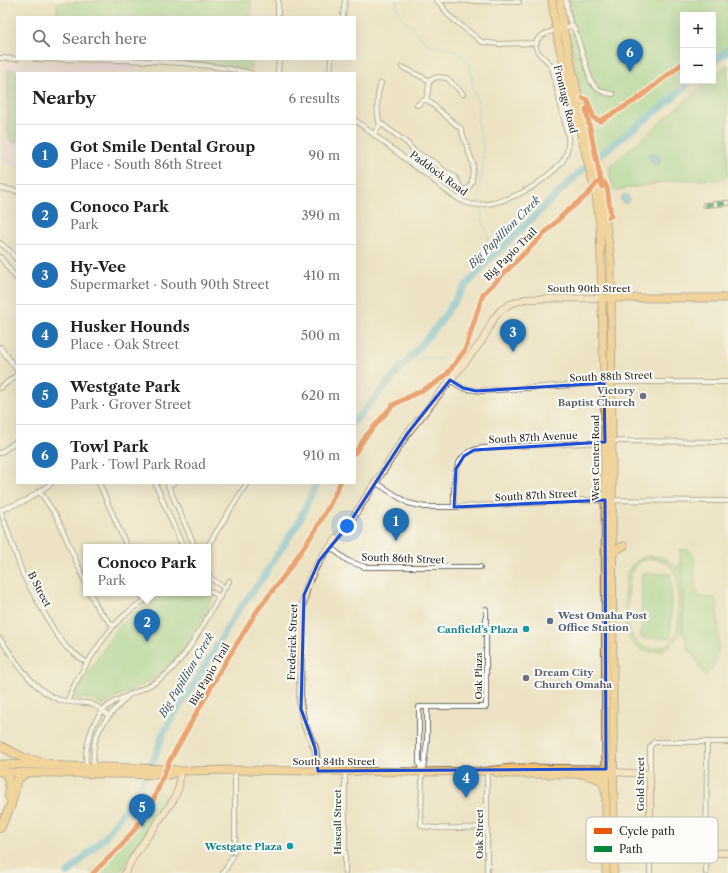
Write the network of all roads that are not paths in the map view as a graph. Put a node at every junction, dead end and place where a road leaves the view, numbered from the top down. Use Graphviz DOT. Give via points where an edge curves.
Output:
graph roads {
  1 [pos="278,0"];
  2 [pos="345,0"];
  3 [pos="437,0"];
  4 [pos="552,0"];
  5 [pos="560,0"];
  6 [pos="566,0"];
  7 [pos="519,2"];
  8 [pos="278,16"];
  9 [pos="343,16"];
  10 [pos="572,26"];
  11 [pos="560,29"];
  12 [pos="536,43"];
  13 [pos="0,58"];
  14 [pos="16,59"];
  15 [pos="141,60"];
  16 [pos="279,60"];
  17 [pos="332,60"];
  18 [pos="402,67"];
  19 [pos="243,72"];
  20 [pos="278,72"];
  21 [pos="330,72"];
  22 [pos="430,81"];
  23 [pos="381,84"];
  24 [pos="463,94"];
  25 [pos="613,94"];
  26 [pos="426,100"];
  27 [pos="418,105"];
  28 [pos="356,121"];
  29 [pos="382,123"];
  30 [pos="374,134"];
  31 [pos="561,164"];
  32 [pos="0,188"];
  33 [pos="16,191"];
  34 [pos="463,192"];
  35 [pos="598,193"];
  36 [pos="460,199"];
  37 [pos="728,202"];
  38 [pos="705,205"];
  39 [pos="0,243"];
  40 [pos="0,257"];
  41 [pos="16,259"];
  42 [pos="16,278"];
  43 [pos="602,298"];
  44 [pos="612,298"];
  45 [pos="728,298"];
  46 [pos="0,347"];
  47 [pos="475,350"];
  48 [pos="16,369"];
  49 [pos="16,376"];
  50 [pos="450,380"];
  51 [pos="608,382"];
  52 [pos="728,382"];
  53 [pos="0,388"];
  54 [pos="608,441"];
  55 [pos="16,442"];
  56 [pos="728,442"];
  57 [pos="0,453"];
  58 [pos="375,482"];
  59 [pos="51,484"];
  60 [pos="99,484"];
  61 [pos="155,484"];
  62 [pos="168,484"];
  63 [pos="246,484"];
  64 [pos="40,492"];
  65 [pos="609,500"];
  66 [pos="728,501"];
  67 [pos="454,507"];
  68 [pos="0,510"];
  69 [pos="126,544"];
  70 [pos="182,544"];
  71 [pos="194,544"];
  72 [pos="209,544"];
  73 [pos="624,546"];
  74 [pos="330,547"];
  75 [pos="612,555"];
  76 [pos="480,567"];
  77 [pos="83,577"];
  78 [pos="211,578"];
  79 [pos="229,582"];
  80 [pos="225,588"];
  81 [pos="211,592"];
  82 [pos="92,596"];
  83 [pos="147,596"];
  84 [pos="220,597"];
  85 [pos="486,609"];
  86 [pos="113,626"];
  87 [pos="0,639"];
  88 [pos="87,663"];
  89 [pos="128,696"];
  90 [pos="68,701"];
  91 [pos="427,707"];
  92 [pos="103,711"];
  93 [pos="108,716"];
  94 [pos="707,742"];
  95 [pos="728,742"];
  96 [pos="0,746"];
  97 [pos="54,765"];
  98 [pos="90,766"];
  99 [pos="1,769"];
  100 [pos="235,770"];
  101 [pos="124,771"];
  102 [pos="318,771"];
  103 [pos="345,771"];
  104 [pos="487,771"];
  105 [pos="608,771"];
  106 [pos="180,772"];
  107 [pos="422,772"];
  108 [pos="26,773"];
  109 [pos="89,774"];
  110 [pos="579,774"];
  111 [pos="650,774"];
  112 [pos="606,794"];
  113 [pos="606,817"];
  114 [pos="611,817"];
  115 [pos="650,817"];
  116 [pos="706,817"];
  117 [pos="4,819"];
  118 [pos="487,827"];
  119 [pos="0,828"];
  120 [pos="224,872"];
  121 [pos="125,873"];
  122 [pos="345,873"];
  123 [pos="487,873"];
  1 -- 8 [label="street"];
  2 -- 9 [label="street"];
  3 -- 7 [label="street"];
  3 -- 12 [label="street" via="448,15 482,42"];
  4 -- 11 [label="main road, West Center Road"];
  5 -- 11 [label="main road, West Center Road"];
  6 -- 10 [label="street"];
  10 -- 11 [label="street"];
  10 -- 25 [label="street" via="591,81 601,91"];
  11 -- 12 [label="street" via="540,36"];
  11 -- 35 [label="main road, West Center Road" via="588,134"];
  11 -- 35 [label="main road, West Center Road" via="582,140"];
  12 -- 31 [label="street, Frontage Road" via="538,51 552,67 568,136 567,152"];
  13 -- 14 [label="street"];
  15 -- 19 [label="street"];
  16 -- 20 [label="street"];
  17 -- 21 [label="street"];
  18 -- 22 [label="street"];
  22 -- 24 [label="street" via="437,77 448,78"];
  22 -- 26 [label="street"];
  23 -- 29 [label="street" via="377,109 379,122"];
  26 -- 27 [label="street"];
  26 -- 34 [label="street" via="461,129 474,164 472,182"];
  28 -- 30 [label="street, Paddock Road"];
  29 -- 30 [label="street"];
  29 -- 34 [label="street" via="414,151 455,178"];
  30 -- 36 [label="street, Paddock Road"];
  31 -- 36 [label="street, Paddock Road" via="539,183 506,199 475,204"];
  32 -- 33 [label="street"];
  34 -- 36 [label="street"];
  35 -- 43 [label="main road, West Center Road"];
  35 -- 44 [label="main road, West Center Road" via="610,248"];
  37 -- 38 [label="street"];
  39 -- 41 [label="street"];
  40 -- 42 [label="street"];
  43 -- 44 [label="main road, South 90th Street"];
  43 -- 47 [label="main road, South 90th Street" via="539,298 516,301 497,314"];
  43 -- 51 [label="main road, West Center Road"];
  44 -- 45 [label="main road, South 90th Street"];
  44 -- 51 [label="main road, West Center Road"];
  46 -- 48 [label="street"];
  47 -- 50 [label="main road, Frederick Street"];
  49 -- 53 [label="street"];
  50 -- 51 [label="street, South 88th Street" via="463,388 476,391"];
  50 -- 58 [label="main road, Frederick Street" via="407,434"];
  51 -- 52 [label="street, South 88th Street"];
  51 -- 54 [label="main road, West Center Road"];
  54 -- 56 [label="street, South 87th Avenue"];
  54 -- 65 [label="main road, West Center Road"];
  54 -- 67 [label="street, South 87th Avenue" via="480,448 471,451 464,456 455,473"];
  55 -- 57 [label="street"];
  58 -- 67 [label="street, South 87th Street" via="413,505"];
  58 -- 74 [label="main road, Frederick Street" via="348,525"];
  59 -- 64 [label="street"];
  60 -- 69 [label="street"];
  61 -- 70 [label="street"];
  62 -- 71 [label="street"];
  63 -- 72 [label="street"];
  64 -- 68 [label="street" via="25,501"];
  64 -- 77 [label="street" via="57,517"];
  65 -- 66 [label="street, South 87th Street"];
  65 -- 67 [label="street, South 87th Street"];
  65 -- 75 [label="main road, West Center Road"];
  65 -- 105 [label="main road, West Center Road"];
  68 -- 88 [label="street, B Street" via="23,575 54,632 67,648"];
  73 -- 75 [label="main road"];
  74 -- 76 [label="street, South 86th Street" via="346,560 365,567"];
  74 -- 102 [label="main road, Frederick Street" via="310,576 301,613 301,710 304,724 315,748"];
  75 -- 105 [label="main road, West Center Road"];
  78 -- 80 [label="street"];
  79 -- 80 [label="street"];
  80 -- 84 [label="street"];
  81 -- 84 [label="street"];
  82 -- 86 [label="street" via="98,609"];
  83 -- 86 [label="street"];
  84 -- 89 [label="street" via="172,670 154,684"];
  85 -- 91 [label="street, Oak Plaza" via="486,707"];
  86 -- 88 [label="street"];
  87 -- 90 [label="street" via="33,683 51,695"];
  88 -- 90 [label="street" via="72,688"];
  89 -- 92 [label="street"];
  89 -- 93 [label="street"];
  90 -- 92 [label="street" via="90,703"];
  91 -- 107 [label="street" via="427,741"];
  91 -- 107 [label="street, Oak Plaza" via="419,707 419,763"];
  92 -- 93 [label="street"];
  92 -- 98 [label="street" via="90,733"];
  93 -- 98 [label="street" via="96,739"];
  94 -- 95 [label="street"];
  94 -- 111 [label="street, Gold Street" via="657,741 650,747"];
  94 -- 116 [label="street"];
  96 -- 97 [label="highway" via="24,758"];
  97 -- 98 [label="main road, South 84th Street"];
  97 -- 99 [label="main road, South 84th Street"];
  98 -- 101 [label="main road, South 84th Street"];
  98 -- 109 [label="street"];
  98 -- 109 [label="street" via="93,770"];
  99 -- 108 [label="main road, South 84th Street"];
  99 -- 117 [label="highway" via="9,782 10,793"];
  100 -- 102 [label="main road, South 84th Street"];
  100 -- 106 [label="main road, South 84th Street"];
  100 -- 120 [label="street" via="235,839 233,855"];
  101 -- 106 [label="main road, South 84th Street"];
  101 -- 109 [label="main road, South 84th Street"];
  102 -- 103 [label="main road, South 84th Street"];
  103 -- 107 [label="main road, South 84th Street"];
  103 -- 122 [label="street, Hascall Street"];
  104 -- 105 [label="main road, South 84th Street" via="513,768"];
  104 -- 107 [label="main road, South 84th Street"];
  104 -- 110 [label="main road, South 84th Street" via="505,774"];
  104 -- 118 [label="street, Oak Street"];
  105 -- 110 [label="main road, South 84th Street"];
  105 -- 111 [label="main road, South 84th Street"];
  105 -- 112 [label="main road, West Center Road"];
  105 -- 114 [label="main road, West Center Road"];
  106 -- 121 [label="main road" via="179,787 174,799"];
  107 -- 118 [label="street" via="421,825 435,828"];
  108 -- 109 [label="main road, South 84th Street"];
  108 -- 117 [label="highway" via="17,779 11,805"];
  110 -- 112 [label="main road" via="599,779"];
  111 -- 115 [label="main road, Gold Street"];
  112 -- 113 [label="main road, West Center Road"];
  117 -- 119 [label="highway"];
  118 -- 123 [label="street, Oak Street"];
}
